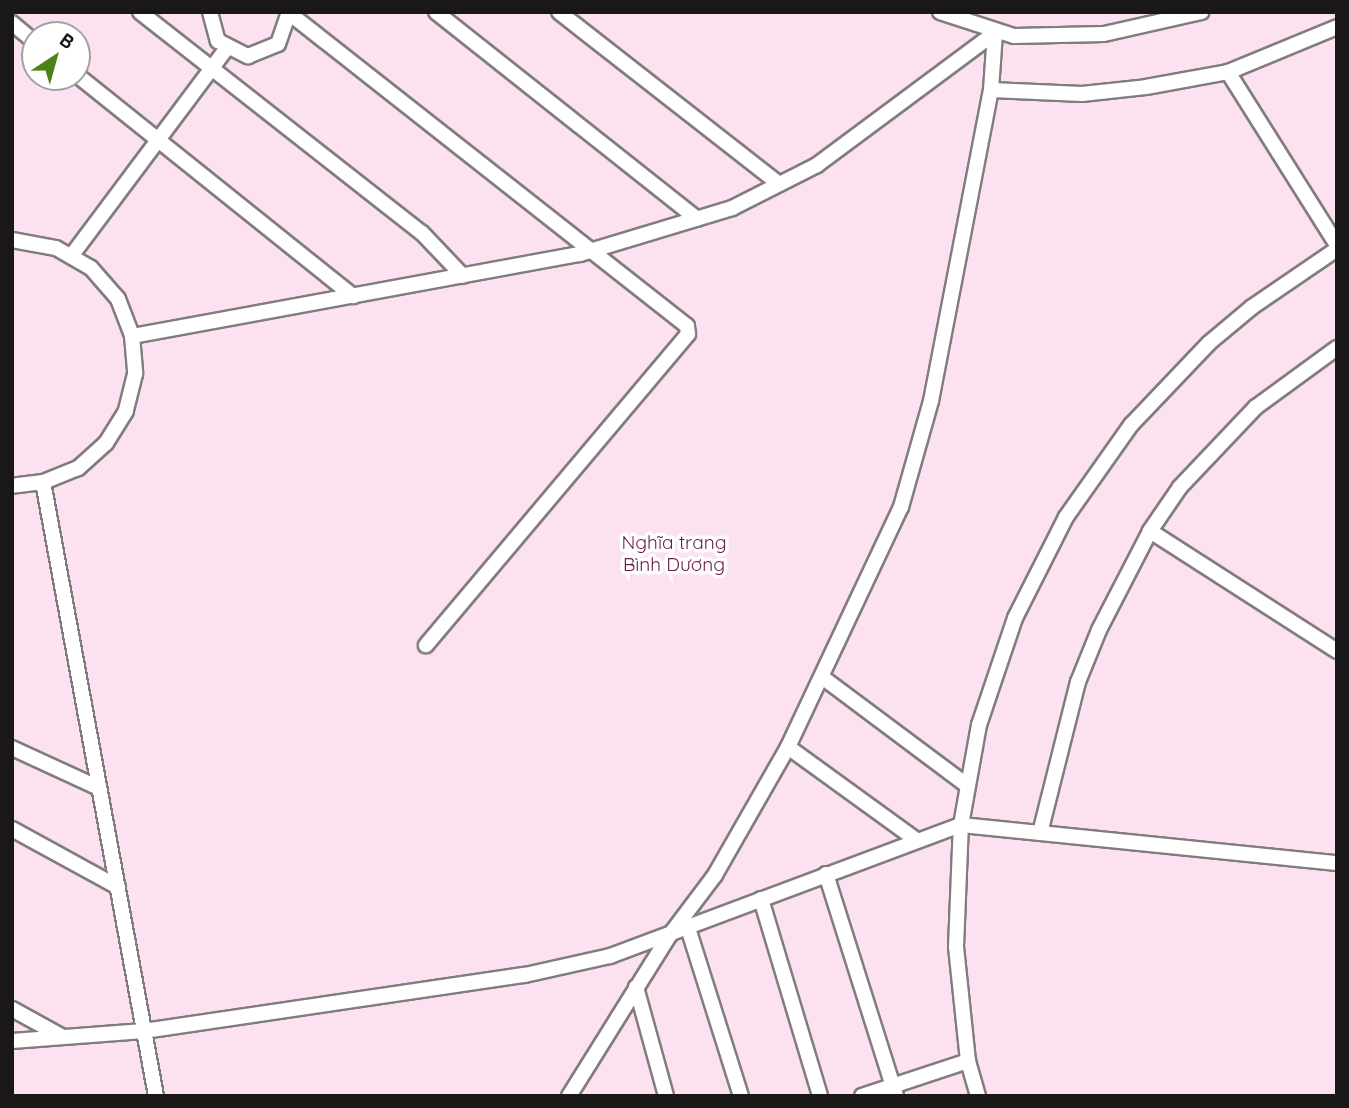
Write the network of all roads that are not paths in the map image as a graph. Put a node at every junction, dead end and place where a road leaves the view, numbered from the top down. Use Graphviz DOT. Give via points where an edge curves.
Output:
graph roads {
  1 [pos="140,12"];
  2 [pos="210,12"];
  3 [pos="289,12"];
  4 [pos="436,12"];
  5 [pos="559,12"];
  6 [pos="940,12"];
  7 [pos="1202,12"];
  8 [pos="1337,27"];
  9 [pos="995,33"];
  10 [pos="226,48"];
  11 [pos="212,68"];
  12 [pos="1228,72"];
  13 [pos="91,86"];
  14 [pos="991,90"];
  15 [pos="158,140"];
  16 [pos="779,184"];
  17 [pos="697,219"];
  18 [pos="12,240"];
  19 [pos="1337,247"];
  20 [pos="594,250"];
  21 [pos="72,255"];
  22 [pos="463,276"];
  23 [pos="353,296"];
  24 [pos="132,336"];
  25 [pos="1337,348"];
  26 [pos="43,482"];
  27 [pos="12,485"];
  28 [pos="1150,531"];
  29 [pos="426,645"];
  30 [pos="1337,651"];
  31 [pos="822,677"];
  32 [pos="788,747"];
  33 [pos="12,748"];
  34 [pos="965,784"];
  35 [pos="99,788"];
  36 [pos="961,825"];
  37 [pos="12,830"];
  38 [pos="1040,832"];
  39 [pos="915,839"];
  40 [pos="1337,863"];
  41 [pos="826,874"];
  42 [pos="118,887"];
  43 [pos="761,899"];
  44 [pos="688,928"];
  45 [pos="668,936"];
  46 [pos="636,987"];
  47 [pos="12,1009"];
  48 [pos="144,1031"];
  49 [pos="64,1037"];
  50 [pos="12,1041"];
  51 [pos="968,1061"];
  52 [pos="895,1091"];
  53 [pos="156,1096"];
  54 [pos="569,1096"];
  55 [pos="666,1096"];
  56 [pos="741,1096"];
  57 [pos="820,1096"];
  58 [pos="862,1096"];
  59 [pos="978,1096"];
  1 -- 11 [label="lane"];
  2 -- 10 [label="lane" via="212,31"];
  3 -- 10 [label="lane" via="285,35 270,51 248,56"];
  3 -- 20 [label="lane"];
  4 -- 17 [label="lane"];
  5 -- 16 [label="lane"];
  6 -- 9 [label="lane"];
  7 -- 9 [label="lane" via="1104,34"];
  8 -- 12 [label="lane"];
  9 -- 14 [label="lane"];
  9 -- 16 [label="lane" via="856,138"];
  10 -- 11 [label="lane"];
  11 -- 15 [label="lane"];
  11 -- 22 [label="lane" via="422,233"];
  12 -- 14 [label="lane" via="1082,94"];
  12 -- 19 [label="lane"];
  13 -- 15 [label="lane"];
  14 -- 31 [label="lane" via="930,401 901,507"];
  15 -- 21 [label="lane"];
  15 -- 23 [label="lane"];
  16 -- 17 [label="lane" via="732,208"];
  17 -- 20 [label="lane"];
  18 -- 21 [label="lane"];
  19 -- 34 [label="lane" via="1209,343 1139,416 1097,470 1039,567 1015,618 992,682"];
  20 -- 22 [label="lane"];
  20 -- 29 [label="lane" via="680,320 688,334"];
  21 -- 24 [label="lane" via="91,268 118,299"];
  22 -- 23 [label="lane"];
  23 -- 24 [label="lane"];
  24 -- 26 [label="lane" via="135,374 120,421 106,443 78,468"];
  25 -- 28 [label="lane" via="1256,407 1224,438 1180,487"];
  26 -- 27 [label="lane"];
  26 -- 35 [label="lane"];
  28 -- 30 [label="lane"];
  28 -- 38 [label="lane" via="1111,605 1079,682"];
  31 -- 32 [label="lane"];
  31 -- 34 [label="lane"];
  32 -- 39 [label="lane"];
  32 -- 45 [label="lane" via="715,875"];
  33 -- 35 [label="lane"];
  34 -- 36 [label="lane"];
  35 -- 42 [label="lane"];
  36 -- 38 [label="lane"];
  36 -- 39 [label="lane"];
  36 -- 51 [label="lane" via="956,947"];
  37 -- 42 [label="lane"];
  38 -- 40 [label="lane"];
  39 -- 41 [label="lane"];
  41 -- 43 [label="lane"];
  41 -- 52 [label="lane"];
  42 -- 48 [label="lane"];
  43 -- 44 [label="lane"];
  43 -- 57 [label="lane"];
  44 -- 45 [label="lane"];
  44 -- 56 [label="lane"];
  45 -- 46 [label="lane"];
  45 -- 48 [label="lane" via="610,956 525,975"];
  46 -- 54 [label="lane"];
  46 -- 55 [label="lane"];
  47 -- 49 [label="lane"];
  48 -- 49 [label="lane"];
  48 -- 53 [label="lane"];
  49 -- 50 [label="lane"];
  51 -- 52 [label="lane"];
  51 -- 59 [label="lane"];
  52 -- 58 [label="lane"];
}
